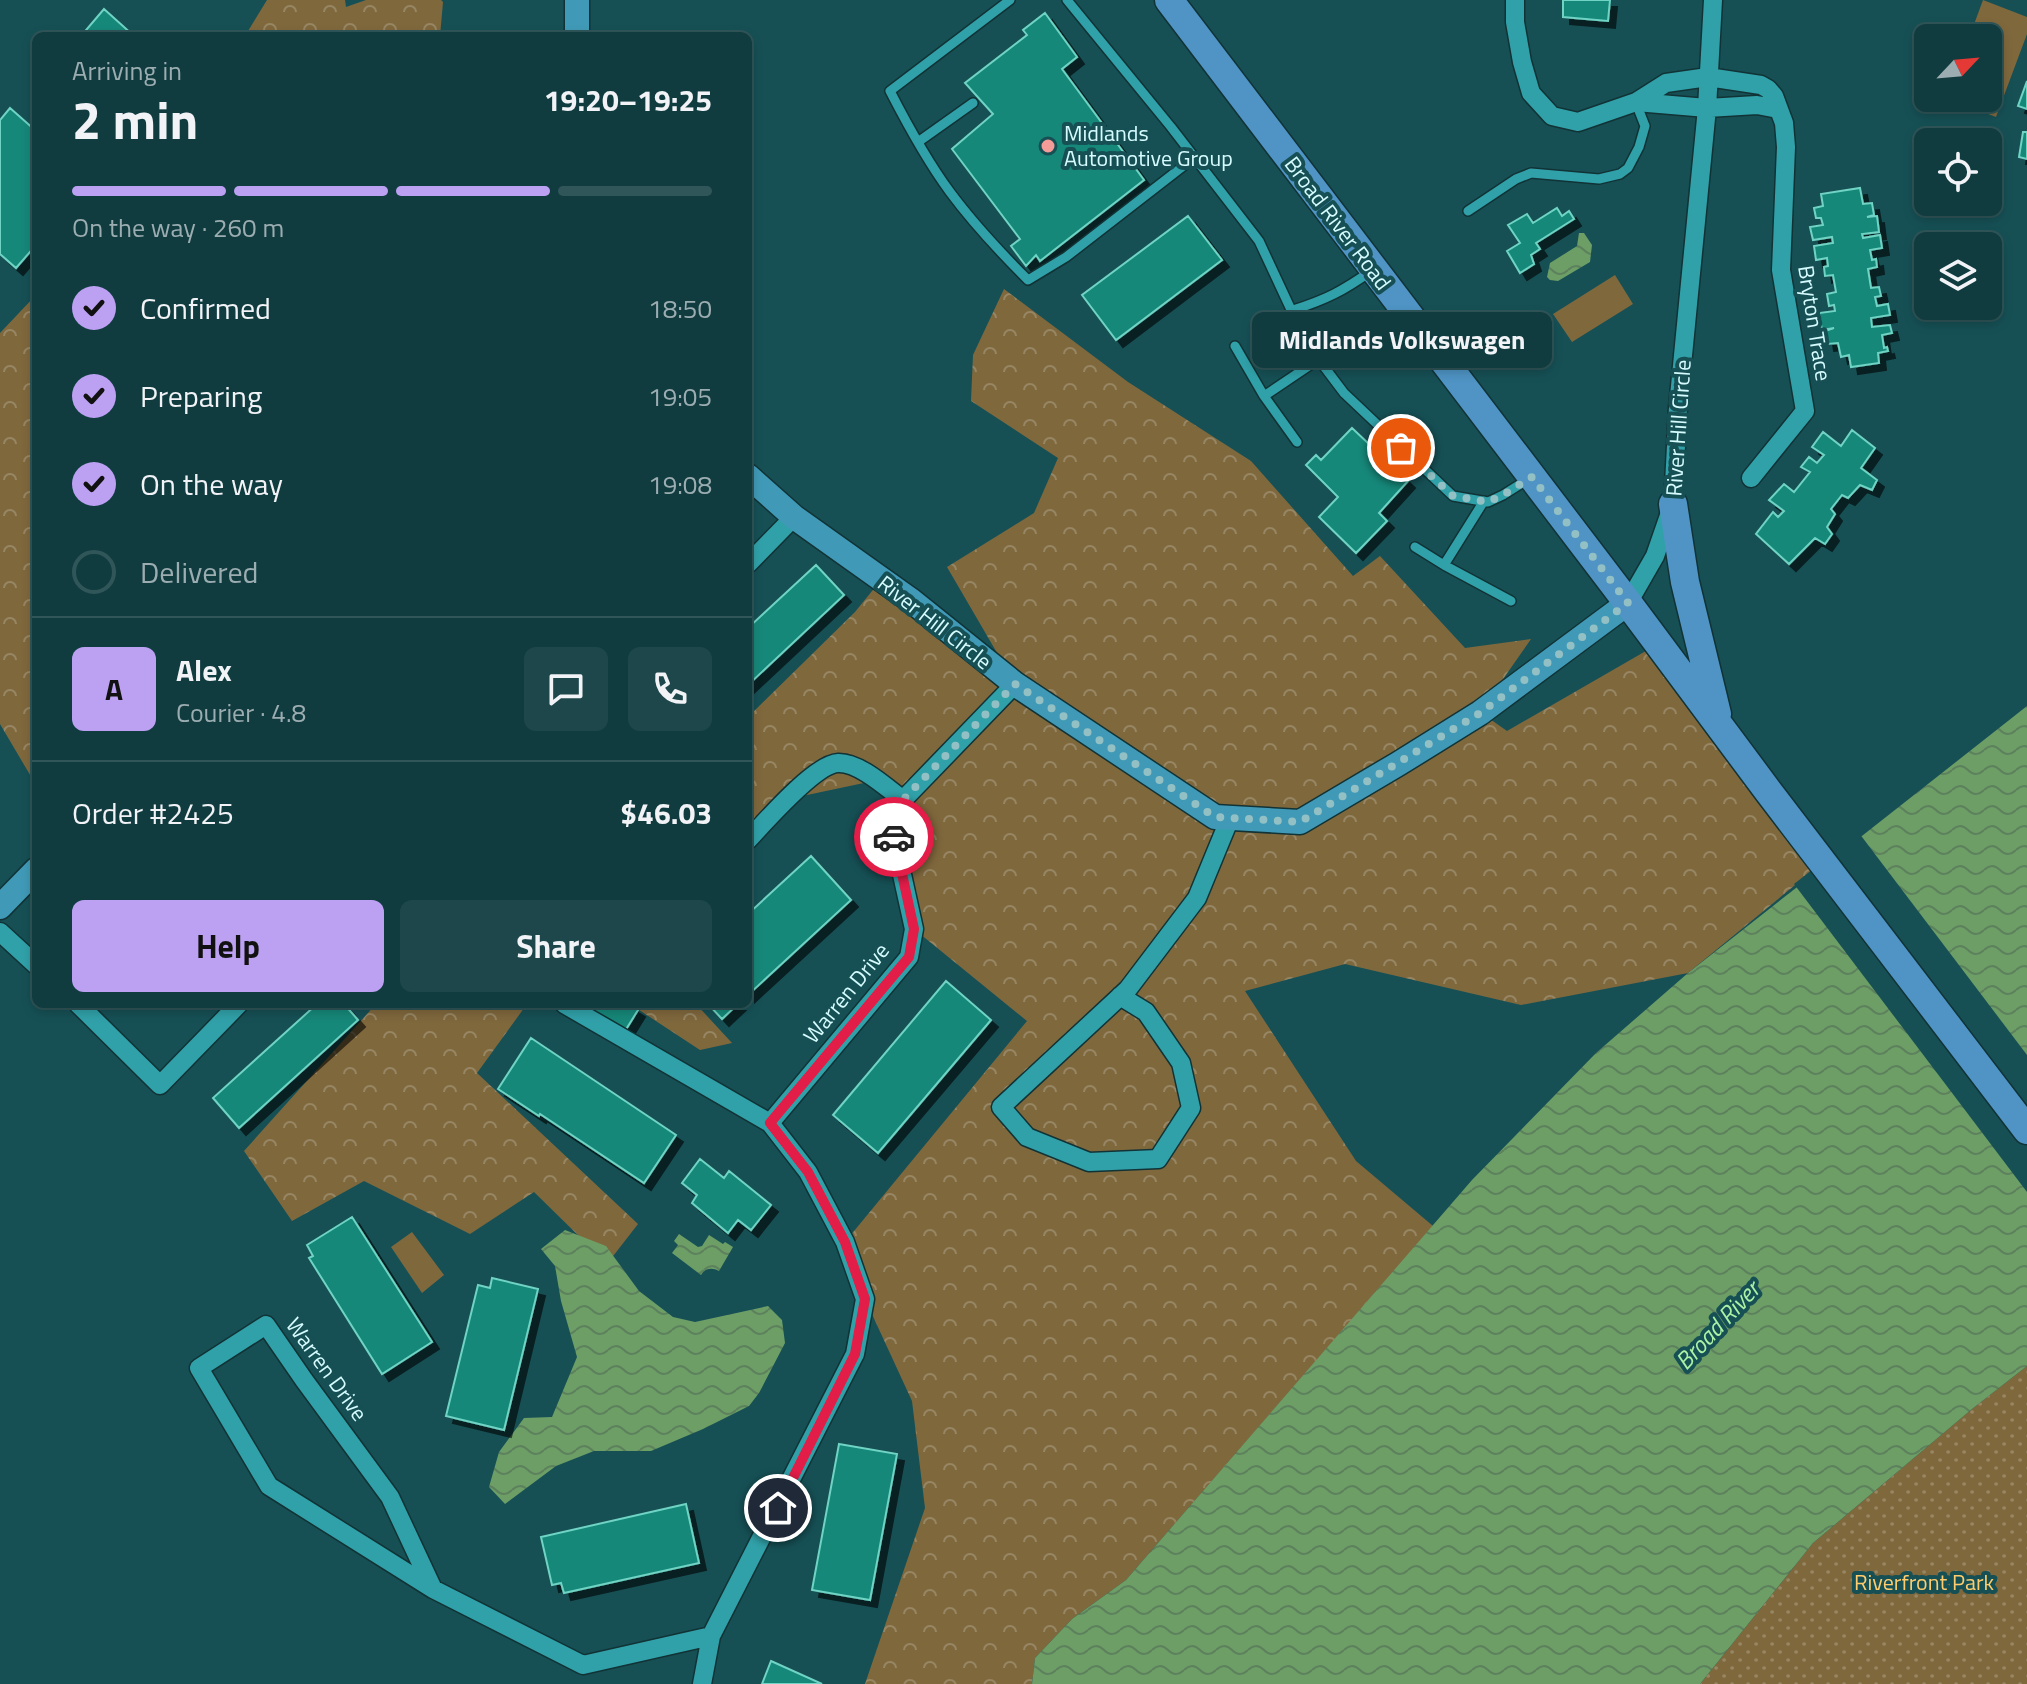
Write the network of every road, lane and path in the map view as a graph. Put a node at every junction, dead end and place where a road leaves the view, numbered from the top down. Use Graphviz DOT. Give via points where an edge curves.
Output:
graph roads {
  1 [pos="577,0"];
  2 [pos="1010,0"];
  3 [pos="1067,0"];
  4 [pos="1169,0"];
  5 [pos="1515,0"];
  6 [pos="1713,0"];
  7 [pos="577,32"];
  8 [pos="1708,77"];
  9 [pos="1636,102"];
  10 [pos="973,103"];
  11 [pos="1707,108"];
  12 [pos="1778,109"];
  13 [pos="918,142"];
  14 [pos="1195,157"];
  15 [pos="1468,211"];
  16 [pos="1373,269"];
  17 [pos="1293,310"];
  18 [pos="1235,346"];
  19 [pos="1319,359"];
  20 [pos="1264,396"];
  21 [pos="1297,442"];
  22 [pos="1532,477"];
  23 [pos="1751,478"];
  24 [pos="752,480"];
  25 [pos="1484,501"];
  26 [pos="1673,504"];
  27 [pos="794,517"];
  28 [pos="1415,547"];
  29 [pos="752,560"];
  30 [pos="1444,565"];
  31 [pos="1511,601"];
  32 [pos="1628,603"];
  33 [pos="1015,684"];
  34 [pos="1720,726"];
  35 [pos="903,800"];
  36 [pos="1230,818"];
  37 [pos="752,836"];
  38 [pos="32,874"];
  39 [pos="0,907"];
  40 [pos="0,932"];
  41 [pos="32,961"];
  42 [pos="1120,996"];
  43 [pos="89,1008"];
  44 [pos="235,1008"];
  45 [pos="571,1008"];
  46 [pos="770,1123"];
  47 [pos="2027,1130"];
  48 [pos="433,1589"];
  49 [pos="711,1636"];
  50 [pos="584,1675"];
  51 [pos="702,1684"];
  1 -- 7 [label="street"];
  2 -- 13 [label="lane" via="890,91"];
  3 -- 14 [label="lane"];
  4 -- 16 [label="main road, Broad River Road"];
  5 -- 9 [label="street" via="1531,93 1552,116 1578,122"];
  6 -- 8 [label="street, River Hill Circle"];
  8 -- 9 [label="street" via="1666,83"];
  8 -- 11 [label="street, River Hill Circle"];
  8 -- 12 [label="street" via="1761,85 1774,96"];
  9 -- 11 [label="street"];
  9 -- 15 [label="lane" via="1645,126 1639,147 1620,174 1599,179 1531,173"];
  10 -- 13 [label="lane"];
  11 -- 12 [label="street"];
  11 -- 26 [label="street, River Hill Circle"];
  12 -- 23 [label="street, Bryton Trace" via="1786,147 1781,270 1805,411"];
  13 -- 14 [label="lane" via="950,192 1028,280 1066,257"];
  14 -- 17 [label="lane" via="1259,241"];
  16 -- 17 [label="lane" via="1327,299"];
  16 -- 22 [label="main road, Broad River Road"];
  17 -- 19 [label="lane"];
  18 -- 20 [label="lane"];
  19 -- 20 [label="lane"];
  19 -- 25 [label="lane" via="1344,393 1453,496"];
  20 -- 21 [label="lane"];
  22 -- 25 [label="lane"];
  22 -- 32 [label="main road, Broad River Road"];
  24 -- 27 [label="street, River Hill Circle"];
  25 -- 30 [label="lane"];
  26 -- 32 [label="street, River Hill Circle" via="1655,556"];
  26 -- 34 [label="main road" via="1685,582"];
  27 -- 29 [label="street"];
  27 -- 33 [label="street, River Hill Circle" via="912,601"];
  28 -- 30 [label="lane"];
  30 -- 31 [label="lane"];
  32 -- 34 [label="main road, Broad River Road"];
  32 -- 36 [label="street, River Hill Circle" via="1480,713 1300,822"];
  33 -- 35 [label="street"];
  33 -- 36 [label="street, River Hill Circle" via="1215,817"];
  34 -- 47 [label="main road, Broad River Road"];
  35 -- 37 [label="street" via="855,766 837,762 809,777"];
  35 -- 46 [label="street, Warren Drive" via="892,829 914,929 909,957"];
  36 -- 42 [label="street" via="1197,898"];
  38 -- 39 [label="street"];
  40 -- 41 [label="street"];
  42 -- 42 [label="street" via="1001,1107 1027,1137 1089,1162 1158,1159 1191,1108 1181,1063 1146,1012"];
  43 -- 44 [label="street" via="160,1085"];
  45 -- 46 [label="street"];
  46 -- 49 [label="street" via="808,1172 845,1242 865,1299 855,1354"];
  48 -- 48 [label="street, Warren Drive" via="390,1497 266,1325 199,1368 269,1486"];
  48 -- 50 [label="street, Warren Drive"];
  49 -- 50 [label="street, Warren Drive"];
  49 -- 51 [label="street"];
}
